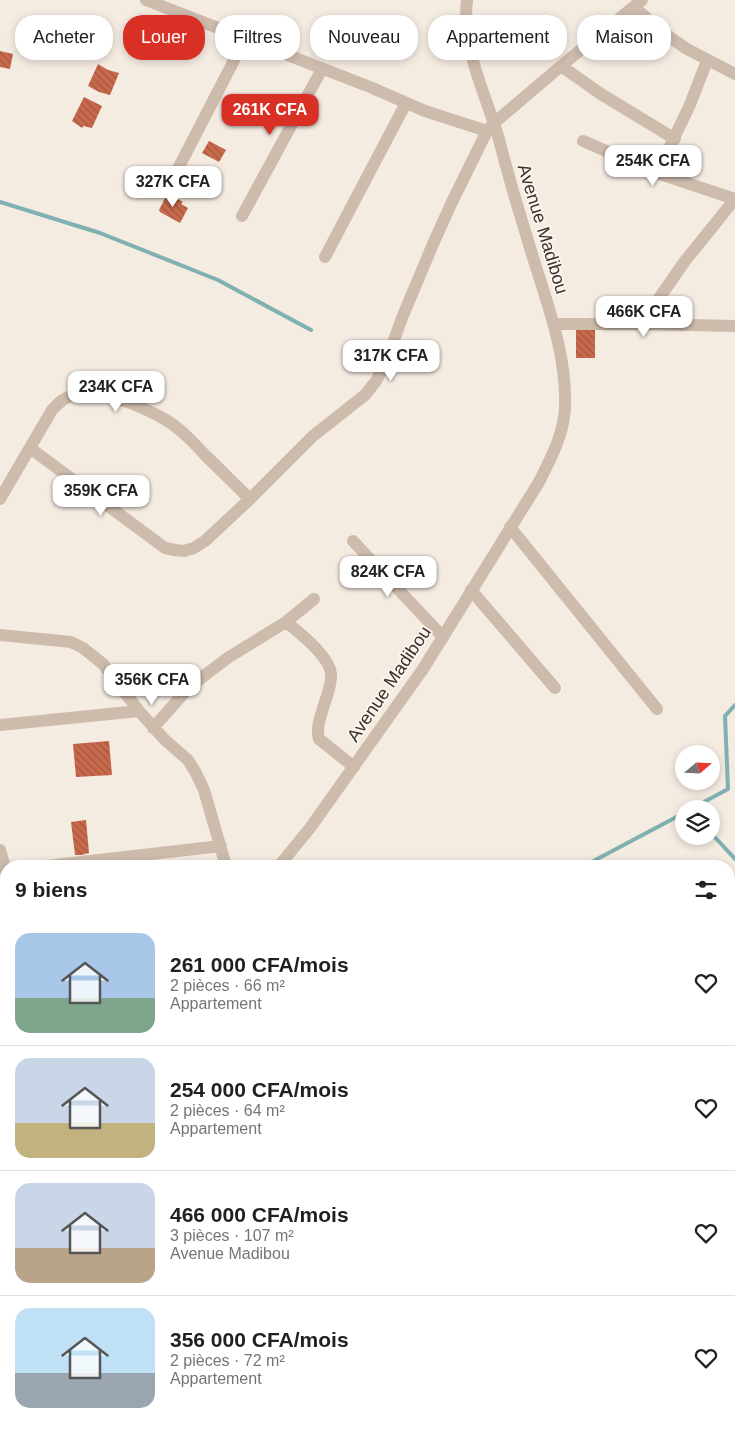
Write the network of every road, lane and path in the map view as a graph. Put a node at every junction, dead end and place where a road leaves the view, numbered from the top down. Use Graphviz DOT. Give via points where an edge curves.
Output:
graph roads {
  1 [pos="146,0"];
  2 [pos="467,0"];
  3 [pos="638,3"];
  4 [pos="215,27"];
  5 [pos="234,60"];
  6 [pos="299,60"];
  7 [pos="707,61"];
  8 [pos="561,66"];
  9 [pos="322,69"];
  10 [pos="735,74"];
  11 [pos="406,103"];
  12 [pos="491,127"];
  13 [pos="675,139"];
  14 [pos="583,141"];
  15 [pos="657,174"];
  16 [pos="166,192"];
  17 [pos="735,199"];
  18 [pos="242,216"];
  19 [pos="325,257"];
  20 [pos="554,324"];
  21 [pos="642,324"];
  22 [pos="735,326"];
  23 [pos="30,448"];
  24 [pos="0,499"];
  25 [pos="250,499"];
  26 [pos="510,527"];
  27 [pos="353,541"];
  28 [pos="471,590"];
  29 [pos="314,600"];
  30 [pos="286,622"];
  31 [pos="0,635"];
  32 [pos="442,636"];
  33 [pos="555,688"];
  34 [pos="657,709"];
  35 [pos="139,711"];
  36 [pos="0,725"];
  37 [pos="153,728"];
  38 [pos="354,767"];
  39 [pos="220,846"];
  40 [pos="98,860"];
  41 [pos="224,860"];
  42 [pos="284,860"];
  1 -- 4 [label="street"];
  2 -- 12 [label="street, Avenue Madibou" via="466,30"];
  3 -- 7 [label="street" via="665,34"];
  3 -- 8 [label="street"];
  5 -- 16 [label="street"];
  6 -- 9 [label="street"];
  7 -- 10 [label="street"];
  7 -- 13 [label="street"];
  8 -- 12 [label="street"];
  8 -- 13 [label="street"];
  9 -- 11 [label="street"];
  9 -- 18 [label="street"];
  11 -- 12 [label="street" via="452,121"];
  11 -- 19 [label="street"];
  12 -- 20 [label="street, Avenue Madibou"];
  12 -- 25 [label="street" via="452,202 376,381 365,395 313,436"];
  13 -- 15 [label="street"];
  14 -- 15 [label="street"];
  15 -- 17 [label="street"];
  17 -- 21 [label="street"];
  20 -- 21 [label="street"];
  20 -- 26 [label="street, Avenue Madibou" via="564,380 565,408 561,432 539,482"];
  21 -- 22 [label="street"];
  23 -- 24 [label="street"];
  23 -- 25 [label="street" via="165,548 194,548"];
  23 -- 25 [label="street" via="60,402 79,393 94,393 166,420 189,438"];
  26 -- 28 [label="street, Avenue Madibou"];
  26 -- 34 [label="street"];
  27 -- 32 [label="street"];
  28 -- 32 [label="street, Avenue Madibou"];
  28 -- 33 [label="street"];
  29 -- 30 [label="street"];
  30 -- 37 [label="street" via="205,675"];
  30 -- 38 [label="street" via="328,664 331,680 318,728 319,739"];
  31 -- 35 [label="street" via="71,642 83,648 103,664"];
  32 -- 38 [label="street, Avenue Madibou"];
  35 -- 36 [label="street"];
  35 -- 37 [label="street"];
  37 -- 39 [label="street" via="188,760 196,773"];
  38 -- 42 [label="street, Avenue Madibou"];
  39 -- 40 [label="street"];
  39 -- 41 [label="street"];
}
